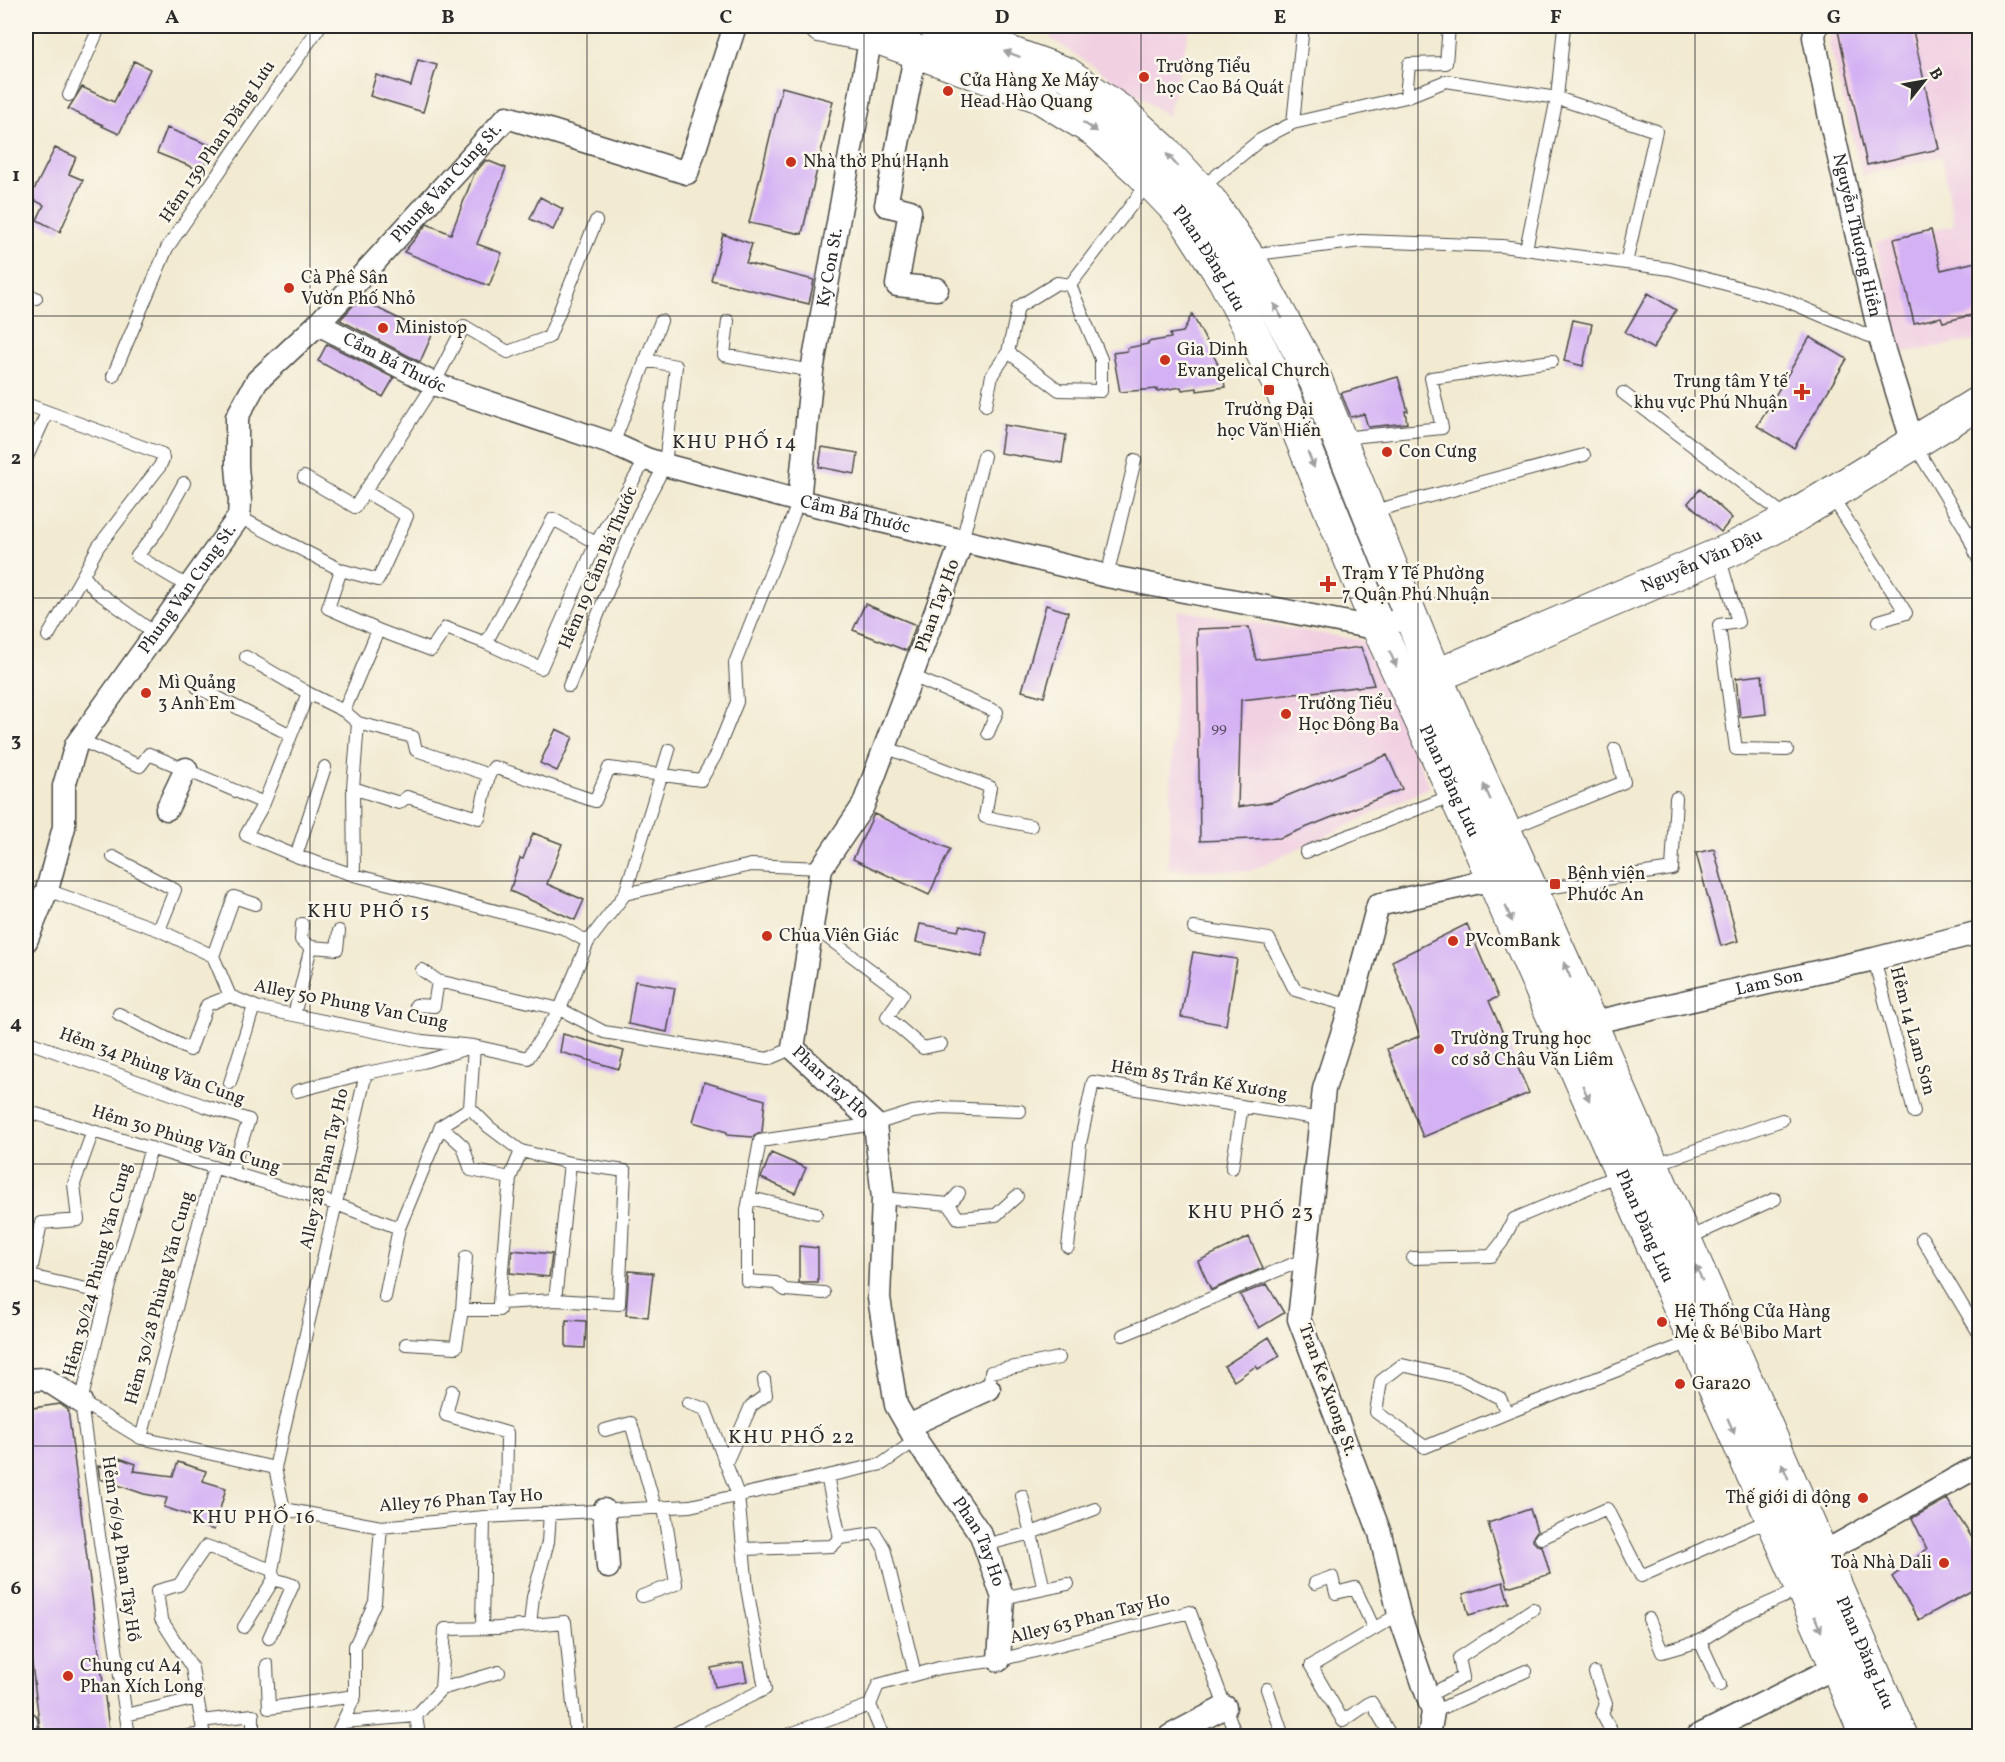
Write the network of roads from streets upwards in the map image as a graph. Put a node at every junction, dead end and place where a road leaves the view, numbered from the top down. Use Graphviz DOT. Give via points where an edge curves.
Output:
graph roads {
  1 [pos="735,26"];
  2 [pos="821,26"];
  3 [pos="936,26"];
  4 [pos="1816,26"];
  5 [pos="871,35"];
  6 [pos="916,51"];
  7 [pos="937,289"];
  8 [pos="318,324"];
  9 [pos="1980,402"];
  10 [pos="1913,442"];
  11 [pos="799,501"];
  12 [pos="962,541"];
  13 [pos="1410,614"];
  14 [pos="1379,629"];
  15 [pos="1421,682"];
  16 [pos="186,770"];
  17 [pos="167,809"];
  18 [pos="1493,879"];
  19 [pos="1980,932"];
  20 [pos="26,941"];
  21 [pos="1576,1030"];
  22 [pos="1637,1170"];
  23 [pos="26,1380"];
  24 [pos="989,1389"];
  25 [pos="81,1402"];
  26 [pos="912,1433"];
  27 [pos="1980,1465"];
  28 [pos="604,1510"];
  29 [pos="1821,1554"];
  30 [pos="608,1567"];
  31 [pos="1850,1659"];
  32 [pos="999,1660"];
  33 [pos="1225,1707"];
  34 [pos="26,1722"];
  35 [pos="27,1737"];
  36 [pos="1170,1737"];
  37 [pos="1429,1737"];
  38 [pos="1698,1737"];
  39 [pos="1867,1737"];
  40 [pos="1901,1737"];
  1 -- 8 [label="street, Phung Van Cung St." via="687,173 507,117"];
  2 -- 5 [label="main road, Phan Đăng Lưu"];
  13 -- 3 [label="main road, Phan Đăng Lưu, one-way" via="1316,381 1247,255 1210,201 1120,111 1067,74"];
  4 -- 10 [label="street, Nguyễn Thượng Hiền" via="1814,37 1831,123 1881,341"];
  5 -- 6 [label="main road, Phan Đăng Lưu"];
  5 -- 11 [label="street, Ky Con St." via="812,371"];
  6 -- 7 [label="street" via="886,205 910,211 897,285"];
  6 -- 14 [label="main road, Phan Đăng Lưu, one-way" via="1039,96 1096,131 1184,217 1218,270 1281,388"];
  8 -- 11 [label="street, Cầm Bá Thước" via="434,384 655,462"];
  8 -- 20 [label="street, Phung Van Cung St." via="257,381 237,417 239,517 76,745 64,786 64,827 47,890"];
  9 -- 10 [label="main road, Nguyễn Văn Đậu"];
  10 -- 15 [label="main road, Nguyễn Văn Đậu" via="1790,519 1719,555"];
  11 -- 12 [label="street, Cầm Bá Thước"];
  12 -- 14 [label="street, Cầm Bá Thước" via="1107,576"];
  12 -- 26 [label="street, Phan Tay Ho" via="863,806 821,868 793,1048 874,1124 883,1198 879,1298 896,1406"];
  13 -- 14 [label="street"];
  13 -- 15 [label="main road, Phan Đăng Lưu"];
  14 -- 15 [label="main road, Phan Đăng Lưu, one-way"];
  15 -- 18 [label="main road, Phan Đăng Lưu" via="1455,795"];
  21 -- 15 [label="main road, Phan Đăng Lưu, one-way" via="1532,891 1504,830"];
  16 -- 17 [label="street"];
  18 -- 21 [label="main road, Phan Đăng Lưu, one-way"];
  18 -- 37 [label="street, Tran Ke Xuong St." via="1378,905 1324,1089 1299,1319 1380,1533 1399,1614 1431,1704"];
  19 -- 21 [label="street, Lam Son"];
  21 -- 22 [label="main road, Phan Đăng Lưu"];
  29 -- 22 [label="main road, Phan Đăng Lưu, one-way" via="1685,1240"];
  22 -- 31 [label="main road, Phan Đăng Lưu, one-way" via="1694,1341 1802,1588"];
  23 -- 25 [label="street" via="45,1379"];
  24 -- 26 [label="street"];
  26 -- 32 [label="street, Phan Tay Ho" via="985,1545 1003,1598"];
  27 -- 29 [label="street"];
  28 -- 30 [label="street"];
  29 -- 31 [label="main road, Phan Đăng Lưu"];
  31 -- 38 [label="street"];
  31 -- 39 [label="main road, Phan Đăng Lưu"];
  31 -- 40 [label="main road, Phan Đăng Lưu"];
  33 -- 36 [label="street"];
  34 -- 35 [label="street"];
}
